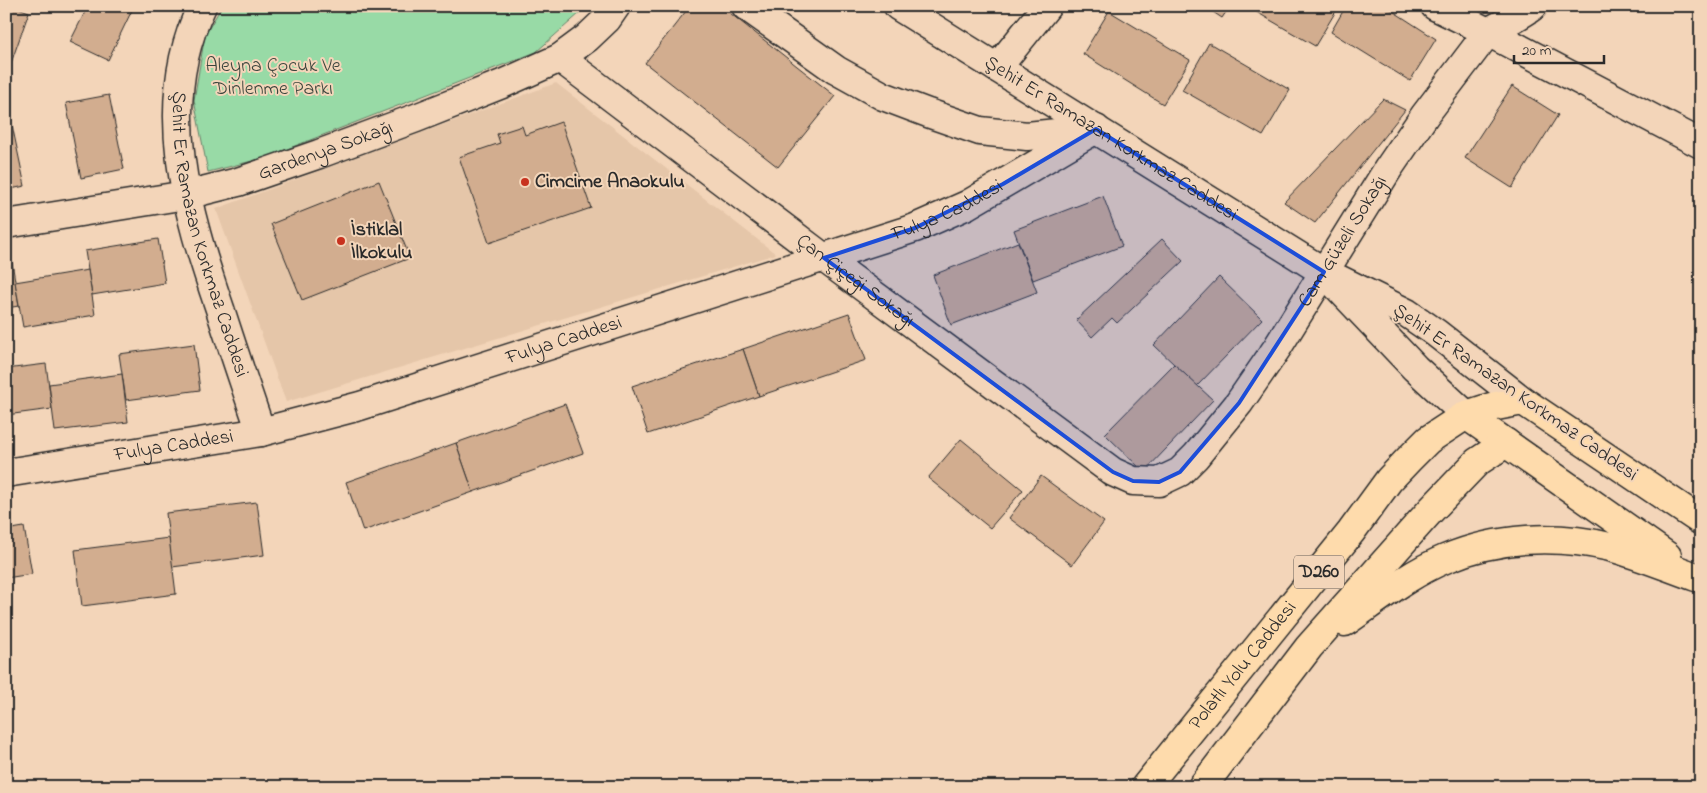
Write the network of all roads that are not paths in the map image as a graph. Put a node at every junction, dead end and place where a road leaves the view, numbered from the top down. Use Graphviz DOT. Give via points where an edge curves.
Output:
graph roads {
  1 [pos="202,6"];
  2 [pos="616,6"];
  3 [pos="746,6"];
  4 [pos="898,6"];
  5 [pos="1047,6"];
  6 [pos="1435,6"];
  7 [pos="1533,6"];
  8 [pos="1488,32"];
  9 [pos="560,58"];
  10 [pos="997,68"];
  11 [pos="1096,129"];
  12 [pos="1701,144"];
  13 [pos="186,195"];
  14 [pos="6,224"];
  15 [pos="824,258"];
  16 [pos="1324,272"];
  17 [pos="1524,401"];
  18 [pos="1466,415"];
  19 [pos="261,432"];
  20 [pos="1506,443"];
  21 [pos="6,473"];
  22 [pos="1159,482"];
  23 [pos="1701,522"];
  24 [pos="1698,579"];
  25 [pos="1309,647"];
  26 [pos="1144,787"];
  27 [pos="1202,787"];
  1 -- 13 [label="street, Şehit Er Ramazan Korkmaz Caddesi" via="187,42 181,76 179,139"];
  2 -- 9 [label="street, Gardenya Sokağı" via="587,38"];
  3 -- 11 [label="street" via="836,70 883,96 928,114 980,131 1027,136"];
  4 -- 10 [label="street, Şehit Er Ramazan Korkmaz Caddesi"];
  5 -- 10 [label="street"];
  6 -- 8 [label="street"];
  7 -- 8 [label="street, Cam Güzeli Sokağı"];
  8 -- 12 [label="street"];
  8 -- 16 [label="street, Cam Güzeli Sokağı" via="1388,169"];
  9 -- 13 [label="street, Gardenya Sokağı" via="416,118 238,182"];
  9 -- 15 [label="street, Çan Çiçeği Sokağı"];
  10 -- 11 [label="street, Şehit Er Ramazan Korkmaz Caddesi"];
  11 -- 15 [label="street, Fulya Caddesi" via="966,205 915,228"];
  11 -- 16 [label="street, Şehit Er Ramazan Korkmaz Caddesi"];
  13 -- 14 [label="street, Gardenya Sokağı"];
  13 -- 19 [label="street, Şehit Er Ramazan Korkmaz Caddesi" via="198,244"];
  15 -- 19 [label="street, Fulya Caddesi" via="360,406"];
  15 -- 22 [label="street, Çan Çiçeği Sokağı" via="1112,472 1133,481"];
  16 -- 17 [label="street, Şehit Er Ramazan Korkmaz Caddesi" via="1407,313"];
  16 -- 18 [label="street, Şehit Er Ramazan Korkmaz Caddesi" via="1414,368"];
  16 -- 22 [label="street, Cam Güzeli Sokağı" via="1239,403 1180,472"];
  17 -- 18 [label="main road, Polatlı Yolu Caddesi / D260"];
  17 -- 23 [label="main road, Şehit Er Ramazan Korkmaz Caddesi"];
  18 -- 20 [label="main road, Şehit Er Ramazan Korkmaz Caddesi / D260"];
  18 -- 26 [label="main road, Polatlı Yolu Caddesi / D260" via="1428,440 1390,480"];
  19 -- 21 [label="street, Fulya Caddesi"];
  20 -- 24 [label="main road, Şehit Er Ramazan Korkmaz Caddesi / D260"];
  20 -- 25 [label="main road, Polatlı Yolu Caddesi" via="1477,462"];
  24 -- 25 [label="main road, Polatlı Yolu Caddesi / D260" via="1617,550 1576,540 1507,541 1475,547 1444,559"];
  25 -- 27 [label="main road, Polatlı Yolu Caddesi / D260"];
}
